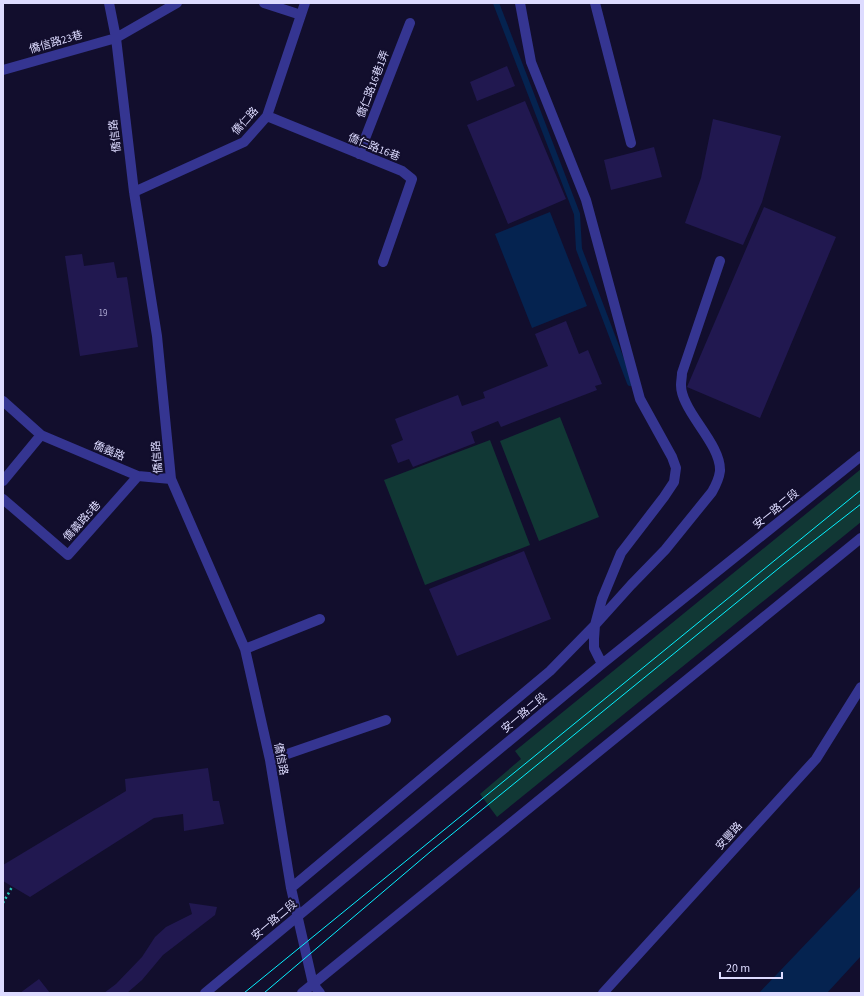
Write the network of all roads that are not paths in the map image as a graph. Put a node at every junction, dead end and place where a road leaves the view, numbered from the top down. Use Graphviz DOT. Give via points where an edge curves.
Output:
graph roads {
  1 [pos="109,3"];
  2 [pos="177,3"];
  3 [pos="264,3"];
  4 [pos="305,3"];
  5 [pos="520,3"];
  6 [pos="595,3"];
  7 [pos="301,14"];
  8 [pos="410,23"];
  9 [pos="116,38"];
  10 [pos="3,70"];
  11 [pos="266,116"];
  12 [pos="631,143"];
  13 [pos="359,154"];
  14 [pos="134,192"];
  15 [pos="720,261"];
  16 [pos="383,262"];
  17 [pos="3,400"];
  18 [pos="41,435"];
  19 [pos="861,456"];
  20 [pos="138,476"];
  21 [pos="171,479"];
  22 [pos="3,481"];
  23 [pos="3,499"];
  24 [pos="861,538"];
  25 [pos="320,619"];
  26 [pos="595,625"];
  27 [pos="245,649"];
  28 [pos="602,664"];
  29 [pos="861,687"];
  30 [pos="386,720"];
  31 [pos="270,760"];
  32 [pos="291,888"];
  33 [pos="297,916"];
  34 [pos="313,984"];
  35 [pos="205,993"];
  36 [pos="302,993"];
  37 [pos="320,993"];
  38 [pos="603,993"];
  1 -- 9 [label="street, 僑信路"];
  2 -- 9 [label="street, 僑信路23巷"];
  3 -- 7 [label="street"];
  4 -- 7 [label="street, 僑仁路"];
  5 -- 26 [label="street" via="531,62 586,200 640,399 676,468 674,482 621,554 602,599"];
  6 -- 12 [label="street"];
  7 -- 11 [label="street, 僑仁路"];
  8 -- 13 [label="street, 僑仁路16巷1弄"];
  9 -- 10 [label="street, 僑信路23巷"];
  9 -- 14 [label="street, 僑信路"];
  11 -- 13 [label="street, 僑仁路16巷"];
  11 -- 14 [label="street, 僑仁路" via="244,142"];
  13 -- 16 [label="street, 僑仁路16巷" via="402,171 412,179"];
  14 -- 21 [label="street, 僑信路" via="157,336"];
  15 -- 26 [label="street" via="682,373 680,386 688,407 718,459 720,471 717,482 712,492 665,550"];
  17 -- 18 [label="street, 僑義路"];
  18 -- 20 [label="street, 僑義路"];
  18 -- 22 [label="street"];
  19 -- 28 [label="street, 安一路二段"];
  20 -- 21 [label="street, 僑義路"];
  20 -- 23 [label="street, 僑義路5巷" via="68,555"];
  21 -- 27 [label="street, 僑信路"];
  24 -- 34 [label="street"];
  25 -- 27 [label="street"];
  26 -- 28 [label="street" via="594,648"];
  26 -- 32 [label="street" via="550,672"];
  27 -- 31 [label="street, 僑信路"];
  28 -- 33 [label="street, 安一路二段"];
  29 -- 38 [label="street, 安豐路" via="816,759"];
  30 -- 31 [label="street"];
  31 -- 32 [label="street, 僑信路"];
  32 -- 33 [label="street, 僑信路"];
  33 -- 34 [label="street, 僑信路"];
  33 -- 35 [label="street, 安一路二段"];
  34 -- 36 [label="street"];
  34 -- 37 [label="street"];
}
